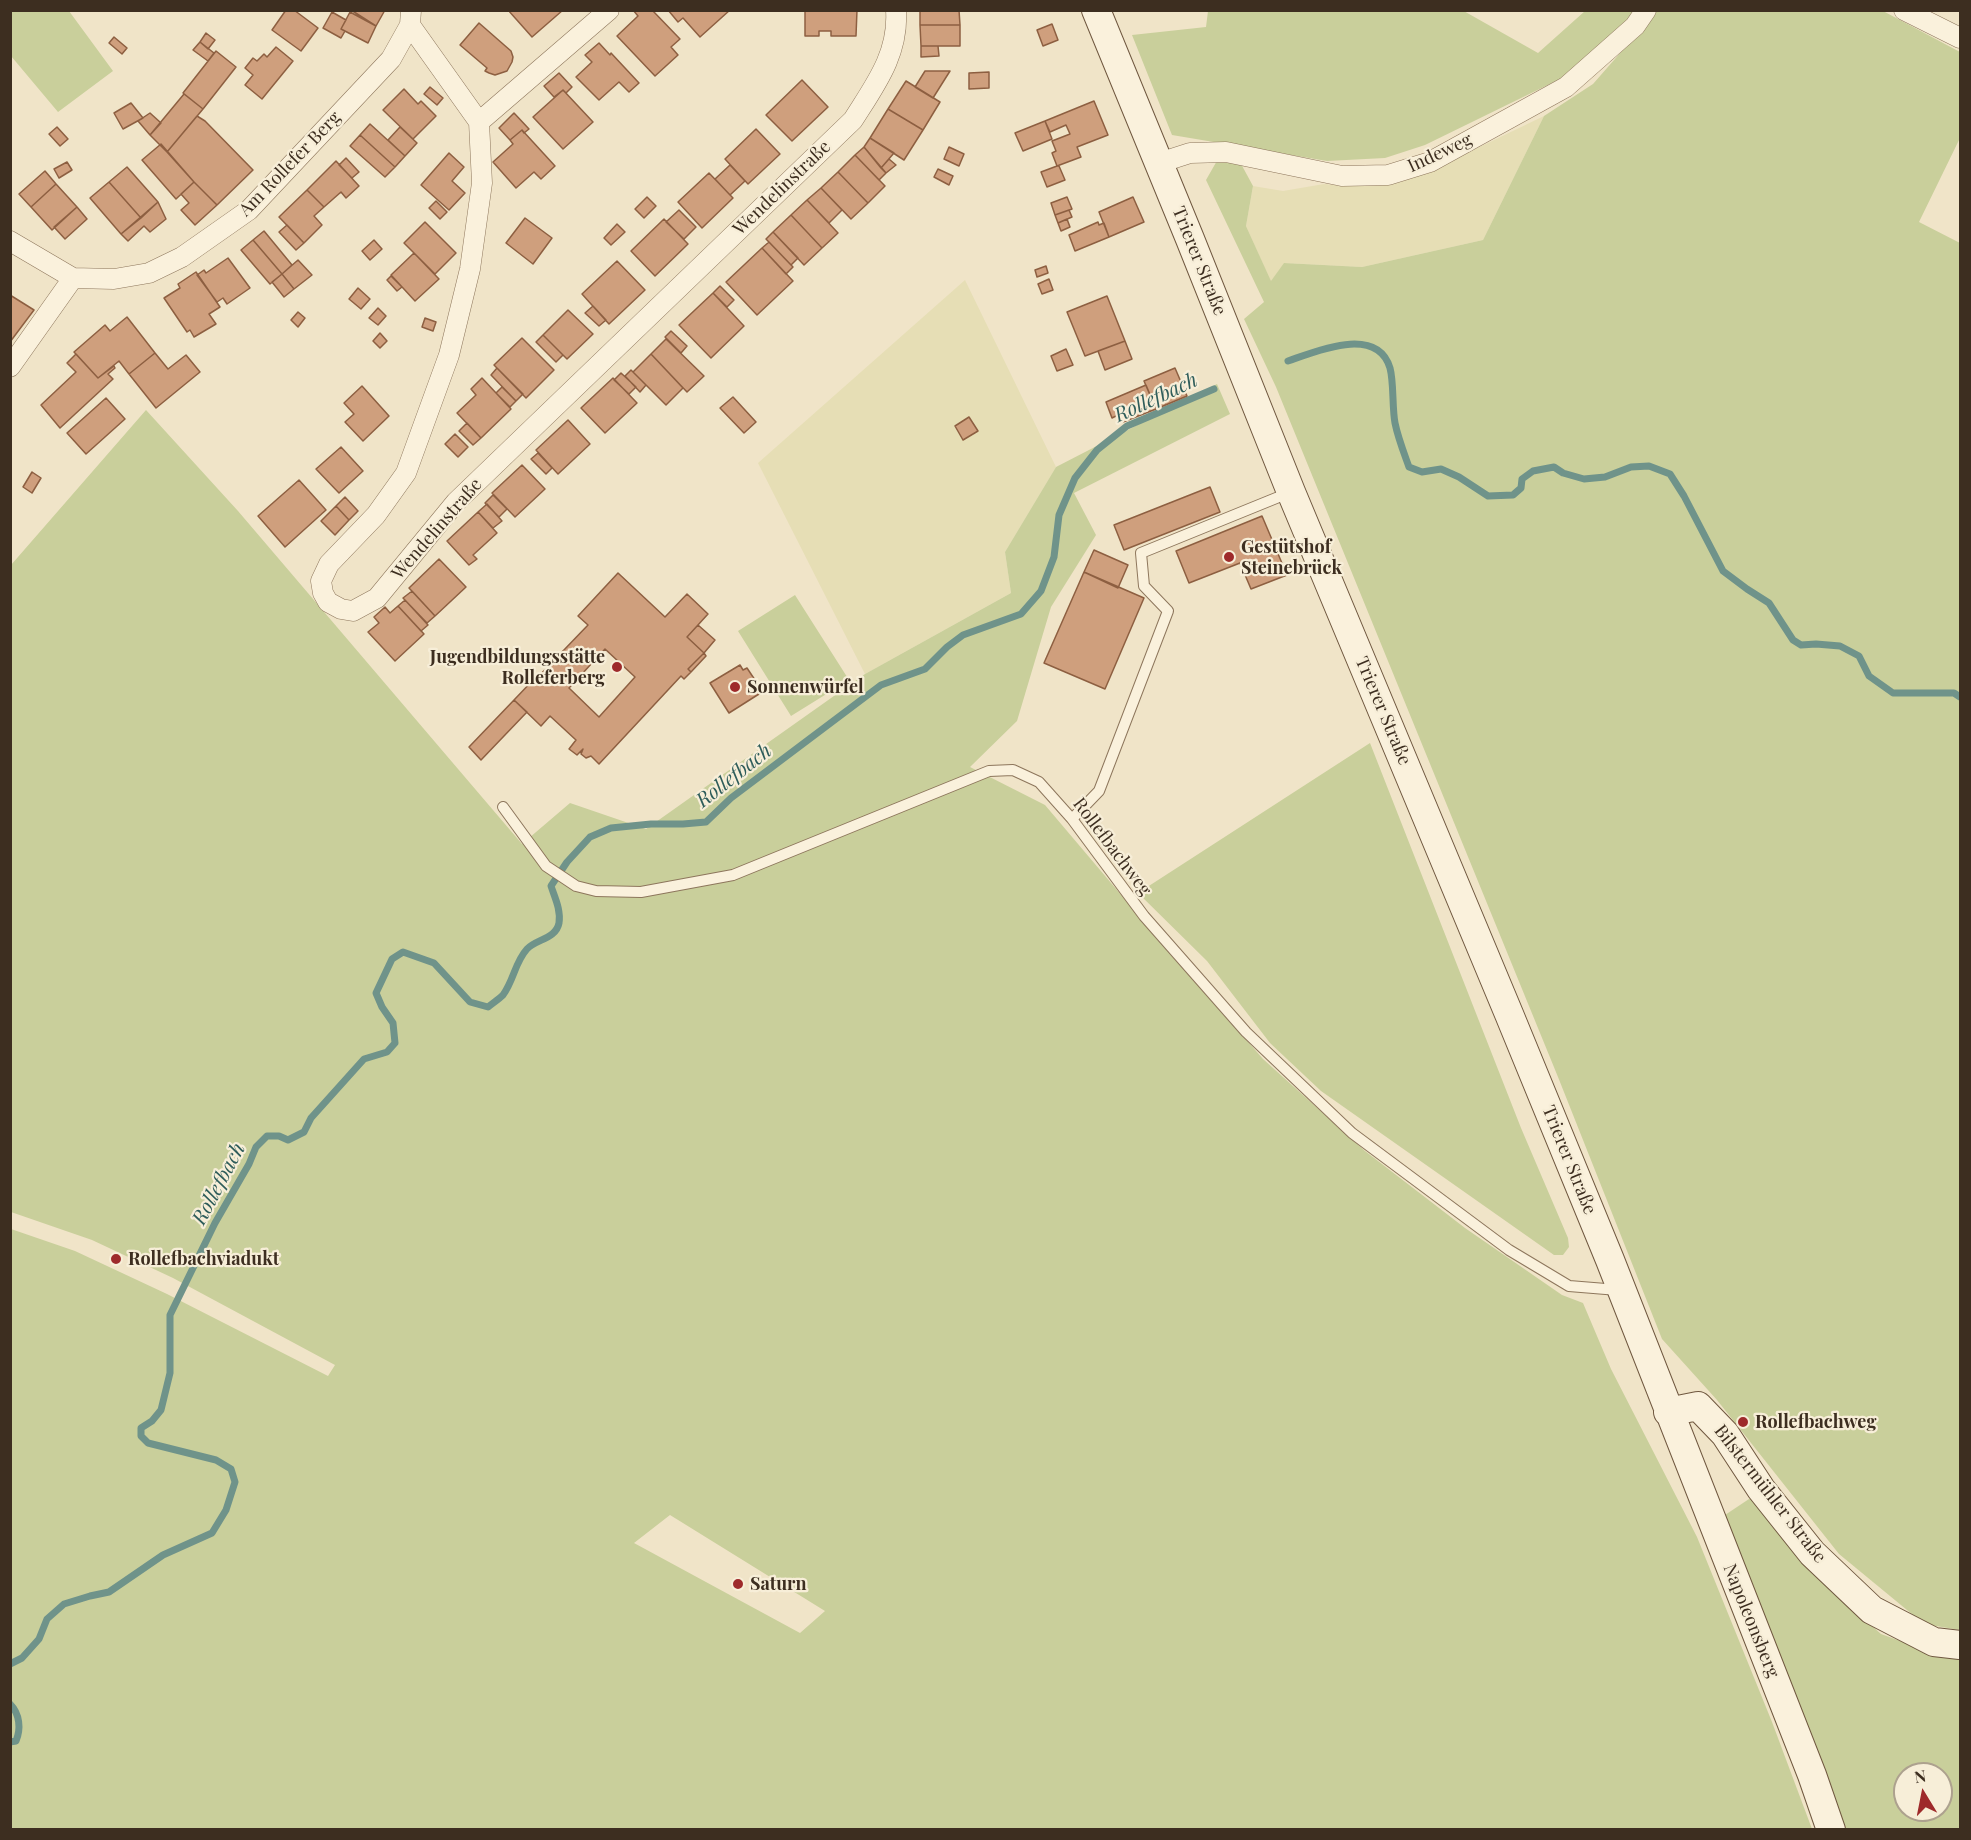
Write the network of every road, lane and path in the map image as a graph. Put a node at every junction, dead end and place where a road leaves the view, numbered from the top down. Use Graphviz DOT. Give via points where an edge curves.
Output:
graph roads {
  1 [pos="609,10"];
  2 [pos="896,10"];
  3 [pos="1096,10"];
  4 [pos="1646,10"];
  5 [pos="1904,10"];
  6 [pos="410,18"];
  7 [pos="1960,38"];
  8 [pos="478,122"];
  9 [pos="1159,163"];
  10 [pos="10,241"];
  11 [pos="73,278"];
  12 [pos="10,367"];
  13 [pos="1291,492"];
  14 [pos="503,807"];
  15 [pos="1072,819"];
  16 [pos="1622,1290"];
  17 [pos="1668,1412"];
  18 [pos="1960,1645"];
  19 [pos="1831,1830"];
  1 -- 8 [label="street"];
  2 -- 8 [label="street, Wendelinstraße" via="897,28 886,67 853,120 456,502 377,598 353,611 341,609 328,602 321,581 329,564 376,515 406,473 449,355 470,269 482,183"];
  3 -- 9 [label="main road, Trierer Straße"];
  4 -- 9 [label="street, Indeweg" via="1635,26 1566,87 1430,162 1388,175 1342,176 1226,152 1190,153"];
  5 -- 7 [label="street"];
  6 -- 8 [label="street"];
  6 -- 11 [label="street, Am Rollefer Berg" via="391,59 249,210 182,257 149,273 114,279"];
  9 -- 13 [label="main road, Trierer Straße"];
  10 -- 11 [label="street, Am Rollefer Berg"];
  11 -- 12 [label="street"];
  13 -- 15 [label="lane" via="1141,553 1144,585 1168,611 1099,791"];
  13 -- 16 [label="main road, Trierer Straße"];
  14 -- 15 [label="lane, Rollefbachweg" via="546,866 576,886 596,891 641,892 733,875 989,771 1013,770 1039,782"];
  15 -- 16 [label="lane, Rollefbachweg" via="1144,916 1238,1023 1352,1133 1509,1250 1569,1286"];
  16 -- 17 [label="main road, Trierer Straße"];
  17 -- 18 [label="main road, Bilstermühler Straße" via="1698,1406 1725,1434 1761,1489 1812,1553 1872,1610 1934,1642"];
  17 -- 19 [label="main road, Napoleonsberg"];
}
